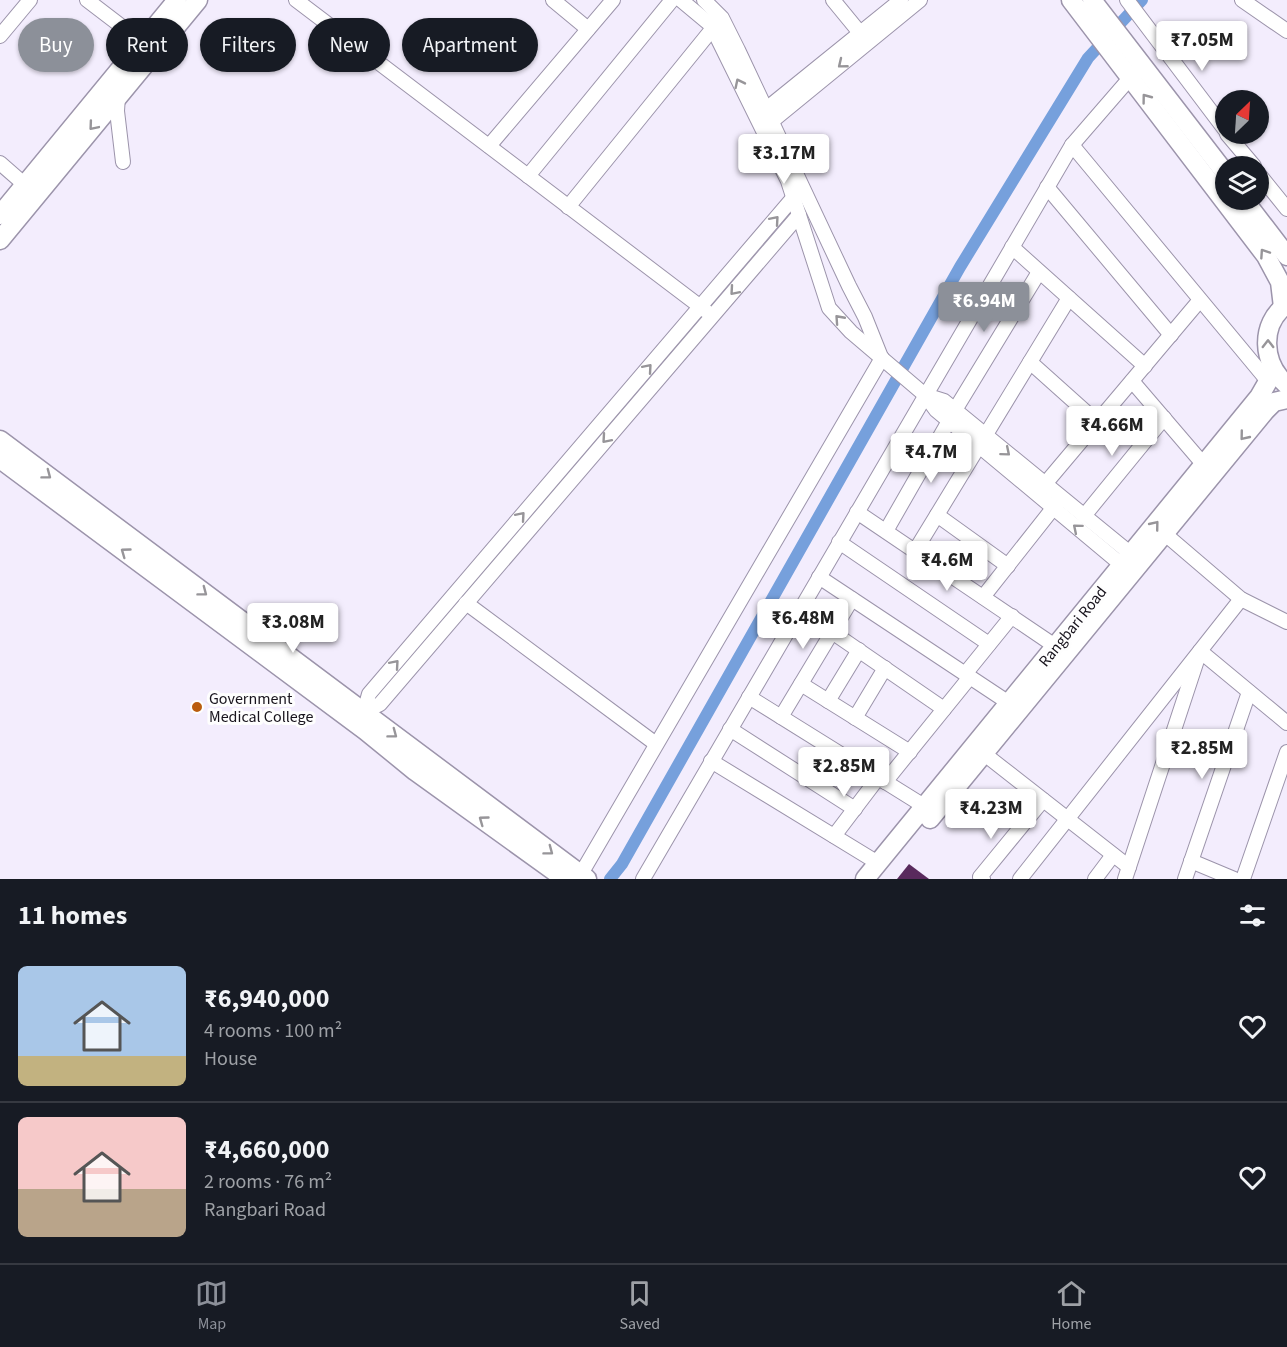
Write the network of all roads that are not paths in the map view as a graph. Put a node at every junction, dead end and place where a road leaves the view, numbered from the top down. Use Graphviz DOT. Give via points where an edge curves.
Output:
graph roads {
  1 [pos="30,0"];
  2 [pos="87,0"];
  3 [pos="177,0"];
  4 [pos="198,0"];
  5 [pos="296,0"];
  6 [pos="552,0"];
  7 [pos="613,0"];
  8 [pos="672,0"];
  9 [pos="681,0"];
  10 [pos="704,0"];
  11 [pos="833,0"];
  12 [pos="920,0"];
  13 [pos="1073,0"];
  14 [pos="1092,0"];
  15 [pos="1127,0"];
  16 [pos="1242,0"];
  17 [pos="899,4"];
  18 [pos="1260,5"];
  19 [pos="111,18"];
  20 [pos="162,18"];
  21 [pos="717,23"];
  22 [pos="1101,25"];
  23 [pos="588,29"];
  24 [pos="1287,31"];
  25 [pos="1,33"];
  26 [pos="864,38"];
  27 [pos="1136,71"];
  28 [pos="120,72"];
  29 [pos="118,96"];
  30 [pos="1215,117"];
  31 [pos="764,119"];
  32 [pos="1236,144"];
  33 [pos="1072,145"];
  34 [pos="489,146"];
  35 [pos="1246,156"];
  36 [pos="1215,161"];
  37 [pos="123,162"];
  38 [pos="0,163"];
  39 [pos="528,176"];
  40 [pos="1269,186"];
  41 [pos="1047,187"];
  42 [pos="31,190"];
  43 [pos="794,198"];
  44 [pos="568,207"];
  45 [pos="1287,208"];
  46 [pos="1252,210"];
  47 [pos="0,215"];
  48 [pos="799,215"];
  49 [pos="0,240"];
  50 [pos="1012,247"];
  51 [pos="1287,256"];
  52 [pos="1039,272"];
  53 [pos="1069,298"];
  54 [pos="1200,300"];
  55 [pos="1285,305"];
  56 [pos="700,307"];
  57 [pos="712,316"];
  58 [pos="1171,335"];
  59 [pos="886,362"];
  60 [pos="1030,362"];
  61 [pos="1145,366"];
  62 [pos="1270,376"];
  63 [pos="1132,381"];
  64 [pos="1287,385"];
  65 [pos="920,391"];
  66 [pos="1287,399"];
  67 [pos="952,415"];
  68 [pos="1164,418"];
  69 [pos="1097,422"];
  70 [pos="0,440"];
  71 [pos="982,440"];
  72 [pos="0,459"];
  73 [pos="1204,465"];
  74 [pos="1045,483"];
  75 [pos="537,497"];
  76 [pos="1058,503"];
  77 [pos="548,507"];
  78 [pos="857,512"];
  79 [pos="937,515"];
  80 [pos="1084,516"];
  81 [pos="885,531"];
  82 [pos="1165,534"];
  83 [pos="839,542"];
  84 [pos="915,551"];
  85 [pos="1126,560"];
  86 [pos="1008,566"];
  87 [pos="819,577"];
  88 [pos="983,597"];
  89 [pos="852,599"];
  90 [pos="1241,599"];
  91 [pos="466,603"];
  92 [pos="1011,616"];
  93 [pos="1287,622"];
  94 [pos="832,632"];
  95 [pos="989,644"];
  96 [pos="1055,646"];
  97 [pos="859,650"];
  98 [pos="1200,651"];
  99 [pos="885,668"];
  100 [pos="968,676"];
  101 [pos="801,684"];
  102 [pos="1249,692"];
  103 [pos="749,697"];
  104 [pos="828,701"];
  105 [pos="1009,703"];
  106 [pos="944,710"];
  107 [pos="364,712"];
  108 [pos="781,717"];
  109 [pos="855,718"];
  110 [pos="1287,723"];
  111 [pos="730,729"];
  112 [pos="656,744"];
  113 [pos="979,750"];
  114 [pos="910,752"];
  115 [pos="1287,752"];
  116 [pos="711,761"];
  117 [pos="882,780"];
  118 [pos="1043,800"];
  119 [pos="924,807"];
  120 [pos="855,809"];
  121 [pos="1067,819"];
  122 [pos="834,836"];
  123 [pos="1113,855"];
  124 [pos="1191,861"];
  125 [pos="879,871"];
  126 [pos="1127,873"];
  127 [pos="578,878"];
  128 [pos="643,879"];
  129 [pos="865,879"];
  130 [pos="983,879"];
  131 [pos="1020,879"];
  132 [pos="1095,879"];
  133 [pos="1185,879"];
  134 [pos="1234,879"];
  135 [pos="1243,879"];
  1 -- 25 [label="street"];
  2 -- 19 [label="street"];
  3 -- 20 [label="street"];
  4 -- 29 [label="street"];
  5 -- 34 [label="street"];
  6 -- 23 [label="street"];
  7 -- 23 [label="street"];
  8 -- 39 [label="street"];
  9 -- 21 [label="street"];
  10 -- 21 [label="street"];
  11 -- 26 [label="street"];
  12 -- 17 [label="street"];
  13 -- 22 [label="street"];
  14 -- 22 [label="street"];
  15 -- 30 [label="street"];
  16 -- 18 [label="street"];
  17 -- 26 [label="street"];
  18 -- 24 [label="street"];
  21 -- 31 [label="street"];
  21 -- 44 [label="street"];
  22 -- 27 [label="street"];
  23 -- 34 [label="street"];
  26 -- 31 [label="street"];
  27 -- 33 [label="street"];
  27 -- 36 [label="street"];
  55 -- 27 [label="street, one-way" via="1280,282 1266,256"];
  28 -- 42 [label="street"];
  29 -- 37 [label="street"];
  29 -- 42 [label="street, one-way"];
  31 -- 43 [label="street"];
  31 -- 59 [label="street"];
  32 -- 35 [label="street"];
  33 -- 41 [label="street"];
  33 -- 54 [label="street"];
  34 -- 39 [label="street"];
  38 -- 42 [label="street"];
  39 -- 44 [label="street"];
  40 -- 45 [label="street"];
  41 -- 50 [label="street"];
  41 -- 58 [label="street"];
  42 -- 47 [label="street"];
  42 -- 49 [label="street"];
  43 -- 48 [label="street"];
  56 -- 43 [label="street, one-way"];
  44 -- 56 [label="street"];
  46 -- 51 [label="street"];
  48 -- 57 [label="street, one-way"];
  59 -- 48 [label="street, one-way" via="829,308"];
  50 -- 52 [label="street"];
  50 -- 65 [label="street"];
  52 -- 53 [label="street"];
  52 -- 67 [label="street"];
  53 -- 60 [label="street"];
  53 -- 61 [label="street"];
  54 -- 58 [label="street"];
  54 -- 62 [label="street"];
  62 -- 55 [label="street, one-way" via="1269,331"];
  56 -- 57 [label="street"];
  75 -- 56 [label="street, one-way"];
  57 -- 77 [label="street, one-way"];
  58 -- 61 [label="street"];
  59 -- 65 [label="street"];
  59 -- 112 [label="street"];
  60 -- 69 [label="street"];
  60 -- 71 [label="street"];
  61 -- 63 [label="street"];
  62 -- 64 [label="street"];
  62 -- 73 [label="street, Rangbari Road" via="1259,397"];
  63 -- 68 [label="street"];
  63 -- 69 [label="street"];
  65 -- 67 [label="street" via="936,410"];
  65 -- 78 [label="street"];
  66 -- 82 [label="street, Rangbari Road, one-way" via="1274,402 1265,411"];
  67 -- 71 [label="street"];
  67 -- 81 [label="street"];
  68 -- 73 [label="street"];
  68 -- 80 [label="street"];
  69 -- 74 [label="street"];
  70 -- 107 [label="street, one-way"];
  71 -- 74 [label="street, one-way"];
  71 -- 76 [label="street"];
  71 -- 79 [label="street"];
  127 -- 72 [label="street, one-way" via="415,771"];
  85 -- 73 [label="street, Rangbari Road, one-way"];
  74 -- 76 [label="street"];
  75 -- 77 [label="street"];
  107 -- 75 [label="street, one-way" via="369,694"];
  76 -- 80 [label="street"];
  85 -- 76 [label="street, one-way"];
  76 -- 86 [label="street"];
  77 -- 91 [label="street"];
  78 -- 81 [label="street"];
  78 -- 83 [label="street"];
  79 -- 84 [label="street"];
  79 -- 86 [label="street"];
  80 -- 85 [label="street"];
  81 -- 84 [label="street"];
  82 -- 90 [label="street"];
  82 -- 113 [label="street, Rangbari Road"];
  83 -- 87 [label="street"];
  83 -- 95 [label="street"];
  84 -- 88 [label="street"];
  85 -- 96 [label="street, Rangbari Road"];
  86 -- 88 [label="street"];
  87 -- 89 [label="street"];
  87 -- 103 [label="street"];
  88 -- 92 [label="street"];
  89 -- 94 [label="street"];
  89 -- 100 [label="street"];
  90 -- 93 [label="street"];
  90 -- 98 [label="street"];
  91 -- 107 [label="street" via="380,704"];
  91 -- 112 [label="street"];
  92 -- 95 [label="street"];
  92 -- 96 [label="street"];
  94 -- 97 [label="street"];
  94 -- 101 [label="street"];
  95 -- 100 [label="street"];
  96 -- 105 [label="street, Rangbari Road"];
  97 -- 99 [label="street"];
  97 -- 104 [label="street"];
  98 -- 102 [label="street"];
  98 -- 121 [label="street"];
  98 -- 126 [label="street"];
  99 -- 106 [label="street"];
  99 -- 109 [label="street"];
  100 -- 105 [label="street"];
  100 -- 106 [label="street"];
  101 -- 104 [label="street"];
  101 -- 108 [label="street"];
  102 -- 110 [label="street"];
  102 -- 124 [label="street"];
  103 -- 108 [label="street"];
  103 -- 111 [label="street"];
  104 -- 109 [label="street"];
  105 -- 113 [label="street, Rangbari Road"];
  106 -- 114 [label="street"];
  107 -- 127 [label="street, one-way"];
  108 -- 117 [label="street"];
  109 -- 114 [label="street"];
  111 -- 116 [label="street"];
  111 -- 120 [label="street"];
  112 -- 127 [label="street"];
  113 -- 118 [label="street"];
  113 -- 119 [label="street, Rangbari Road"];
  113 -- 125 [label="street, Rangbari Road"];
  114 -- 117 [label="street"];
  115 -- 135 [label="street"];
  116 -- 122 [label="street"];
  116 -- 128 [label="street"];
  117 -- 119 [label="street"];
  117 -- 120 [label="street"];
  118 -- 121 [label="street"];
  118 -- 130 [label="street" via="980,877"];
  119 -- 125 [label="street, Rangbari Road"];
  120 -- 122 [label="street"];
  121 -- 123 [label="street"];
  121 -- 131 [label="street"];
  122 -- 125 [label="street"];
  123 -- 126 [label="street"];
  123 -- 132 [label="street"];
  124 -- 133 [label="street"];
  124 -- 134 [label="street"];
  125 -- 129 [label="street, Rangbari Road"];
}
